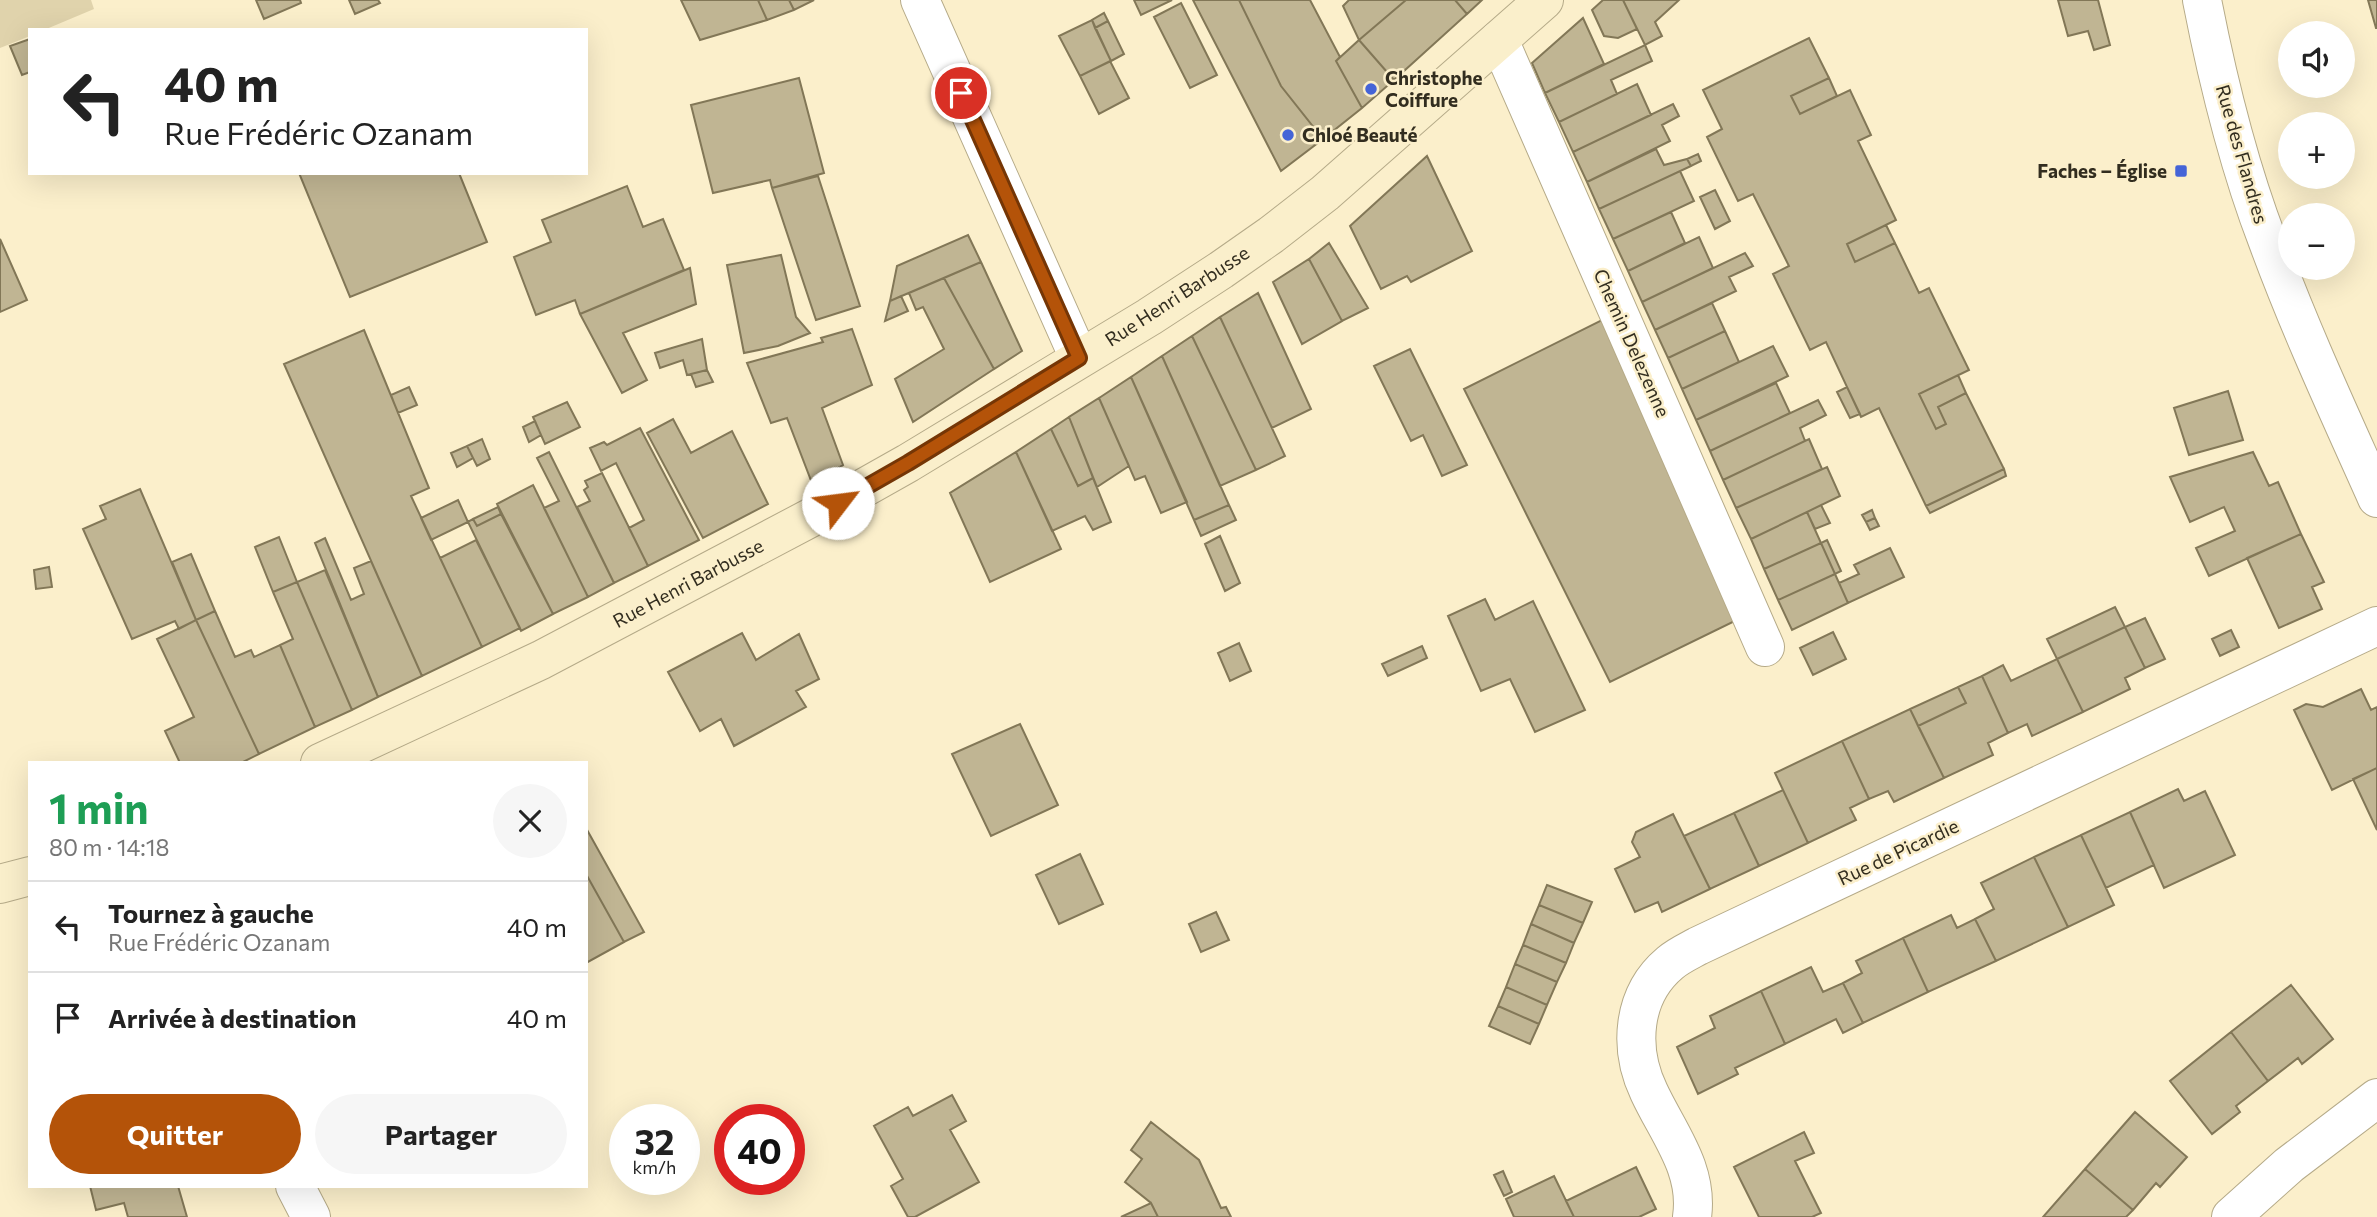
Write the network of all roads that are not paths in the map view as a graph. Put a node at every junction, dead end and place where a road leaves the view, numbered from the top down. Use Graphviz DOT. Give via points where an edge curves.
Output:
graph roads {
  1 [pos="920,0"];
  2 [pos="1544,0"];
  3 [pos="2202,0"];
  4 [pos="1499,40"];
  5 [pos="1079,358"];
  6 [pos="2377,498"];
  7 [pos="2377,626"];
  8 [pos="1765,647"];
  9 [pos="324,761"];
  10 [pos="28,877"];
  11 [pos="0,884"];
  12 [pos="2377,1098"];
  13 [pos="296,1188"];
  14 [pos="311,1217"];
  15 [pos="1692,1217"];
  16 [pos="2231,1217"];
  1 -- 5 [label="street"];
  2 -- 4 [label="street, Rue Henri Barbusse"];
  3 -- 6 [label="street, Rue des Flandres" via="2237,146 2267,240"];
  4 -- 5 [label="street, Rue Henri Barbusse" via="1271,235"];
  4 -- 8 [label="street, Chemin Delezenne"];
  5 -- 9 [label="street, Rue Henri Barbusse" via="814,516 541,660"];
  7 -- 15 [label="street, Rue de Picardie" via="1671,962 1642,998 1638,1055 1648,1089 1693,1184"];
  10 -- 11 [label="street"];
  12 -- 16 [label="street" via="2289,1165"];
  13 -- 14 [label="street"];
}
